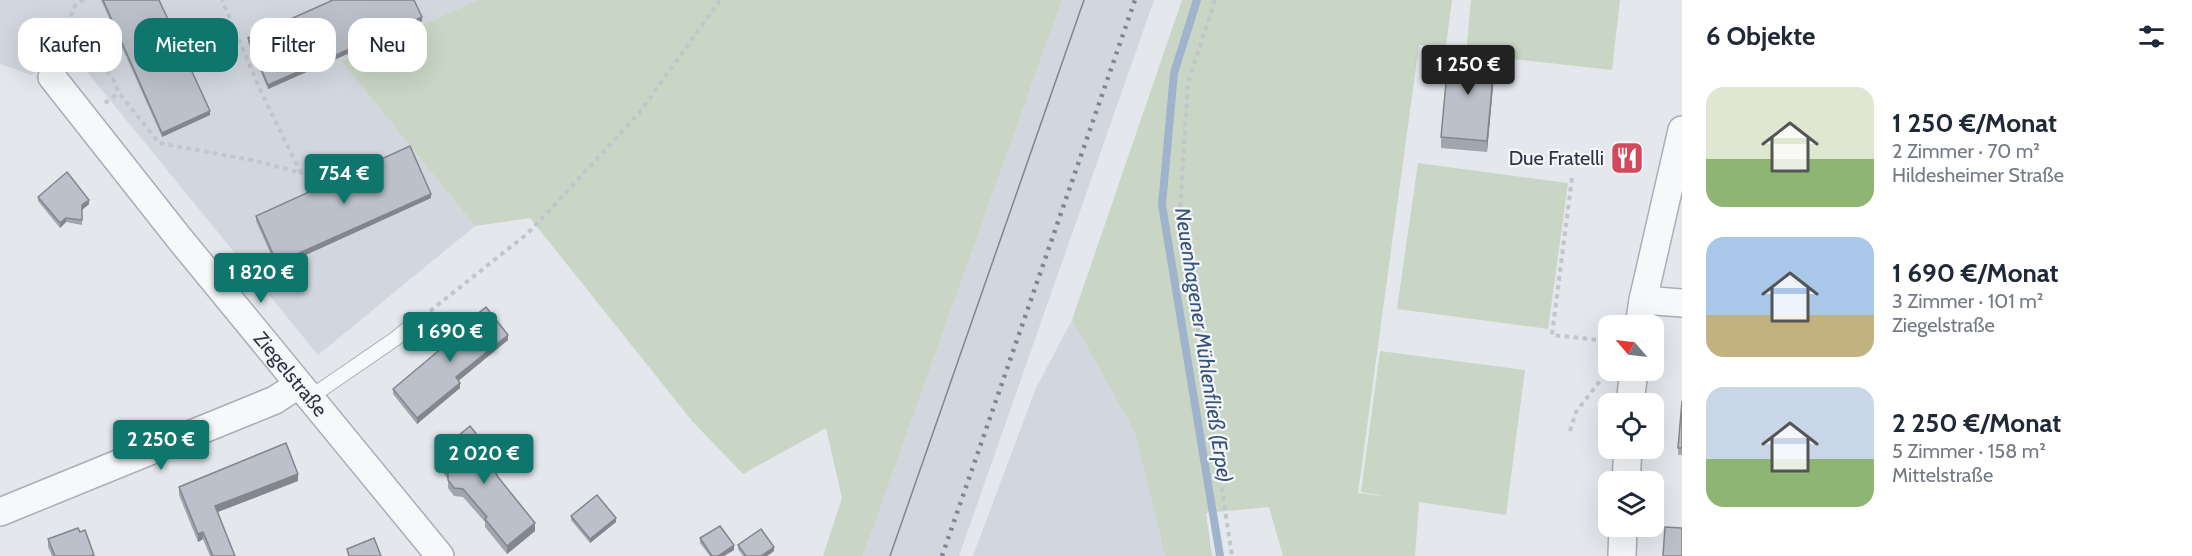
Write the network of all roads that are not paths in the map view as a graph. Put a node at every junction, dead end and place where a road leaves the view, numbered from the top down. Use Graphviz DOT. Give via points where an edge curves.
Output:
graph roads {
  1 [pos="52,77"];
  2 [pos="1682,130"];
  3 [pos="1682,303"];
  4 [pos="1641,313"];
  5 [pos="416,322"];
  6 [pos="303,391"];
  7 [pos="0,512"];
  8 [pos="1623,537"];
  9 [pos="440,556"];
  10 [pos="1622,556"];
  1 -- 6 [label="street, Ziegelstraße"];
  2 -- 4 [label="street"];
  3 -- 4 [label="street"];
  5 -- 6 [label="lane"];
  6 -- 7 [label="street"];
  6 -- 9 [label="street, Ziegelstraße"];
  8 -- 10 [label="street"];
}
